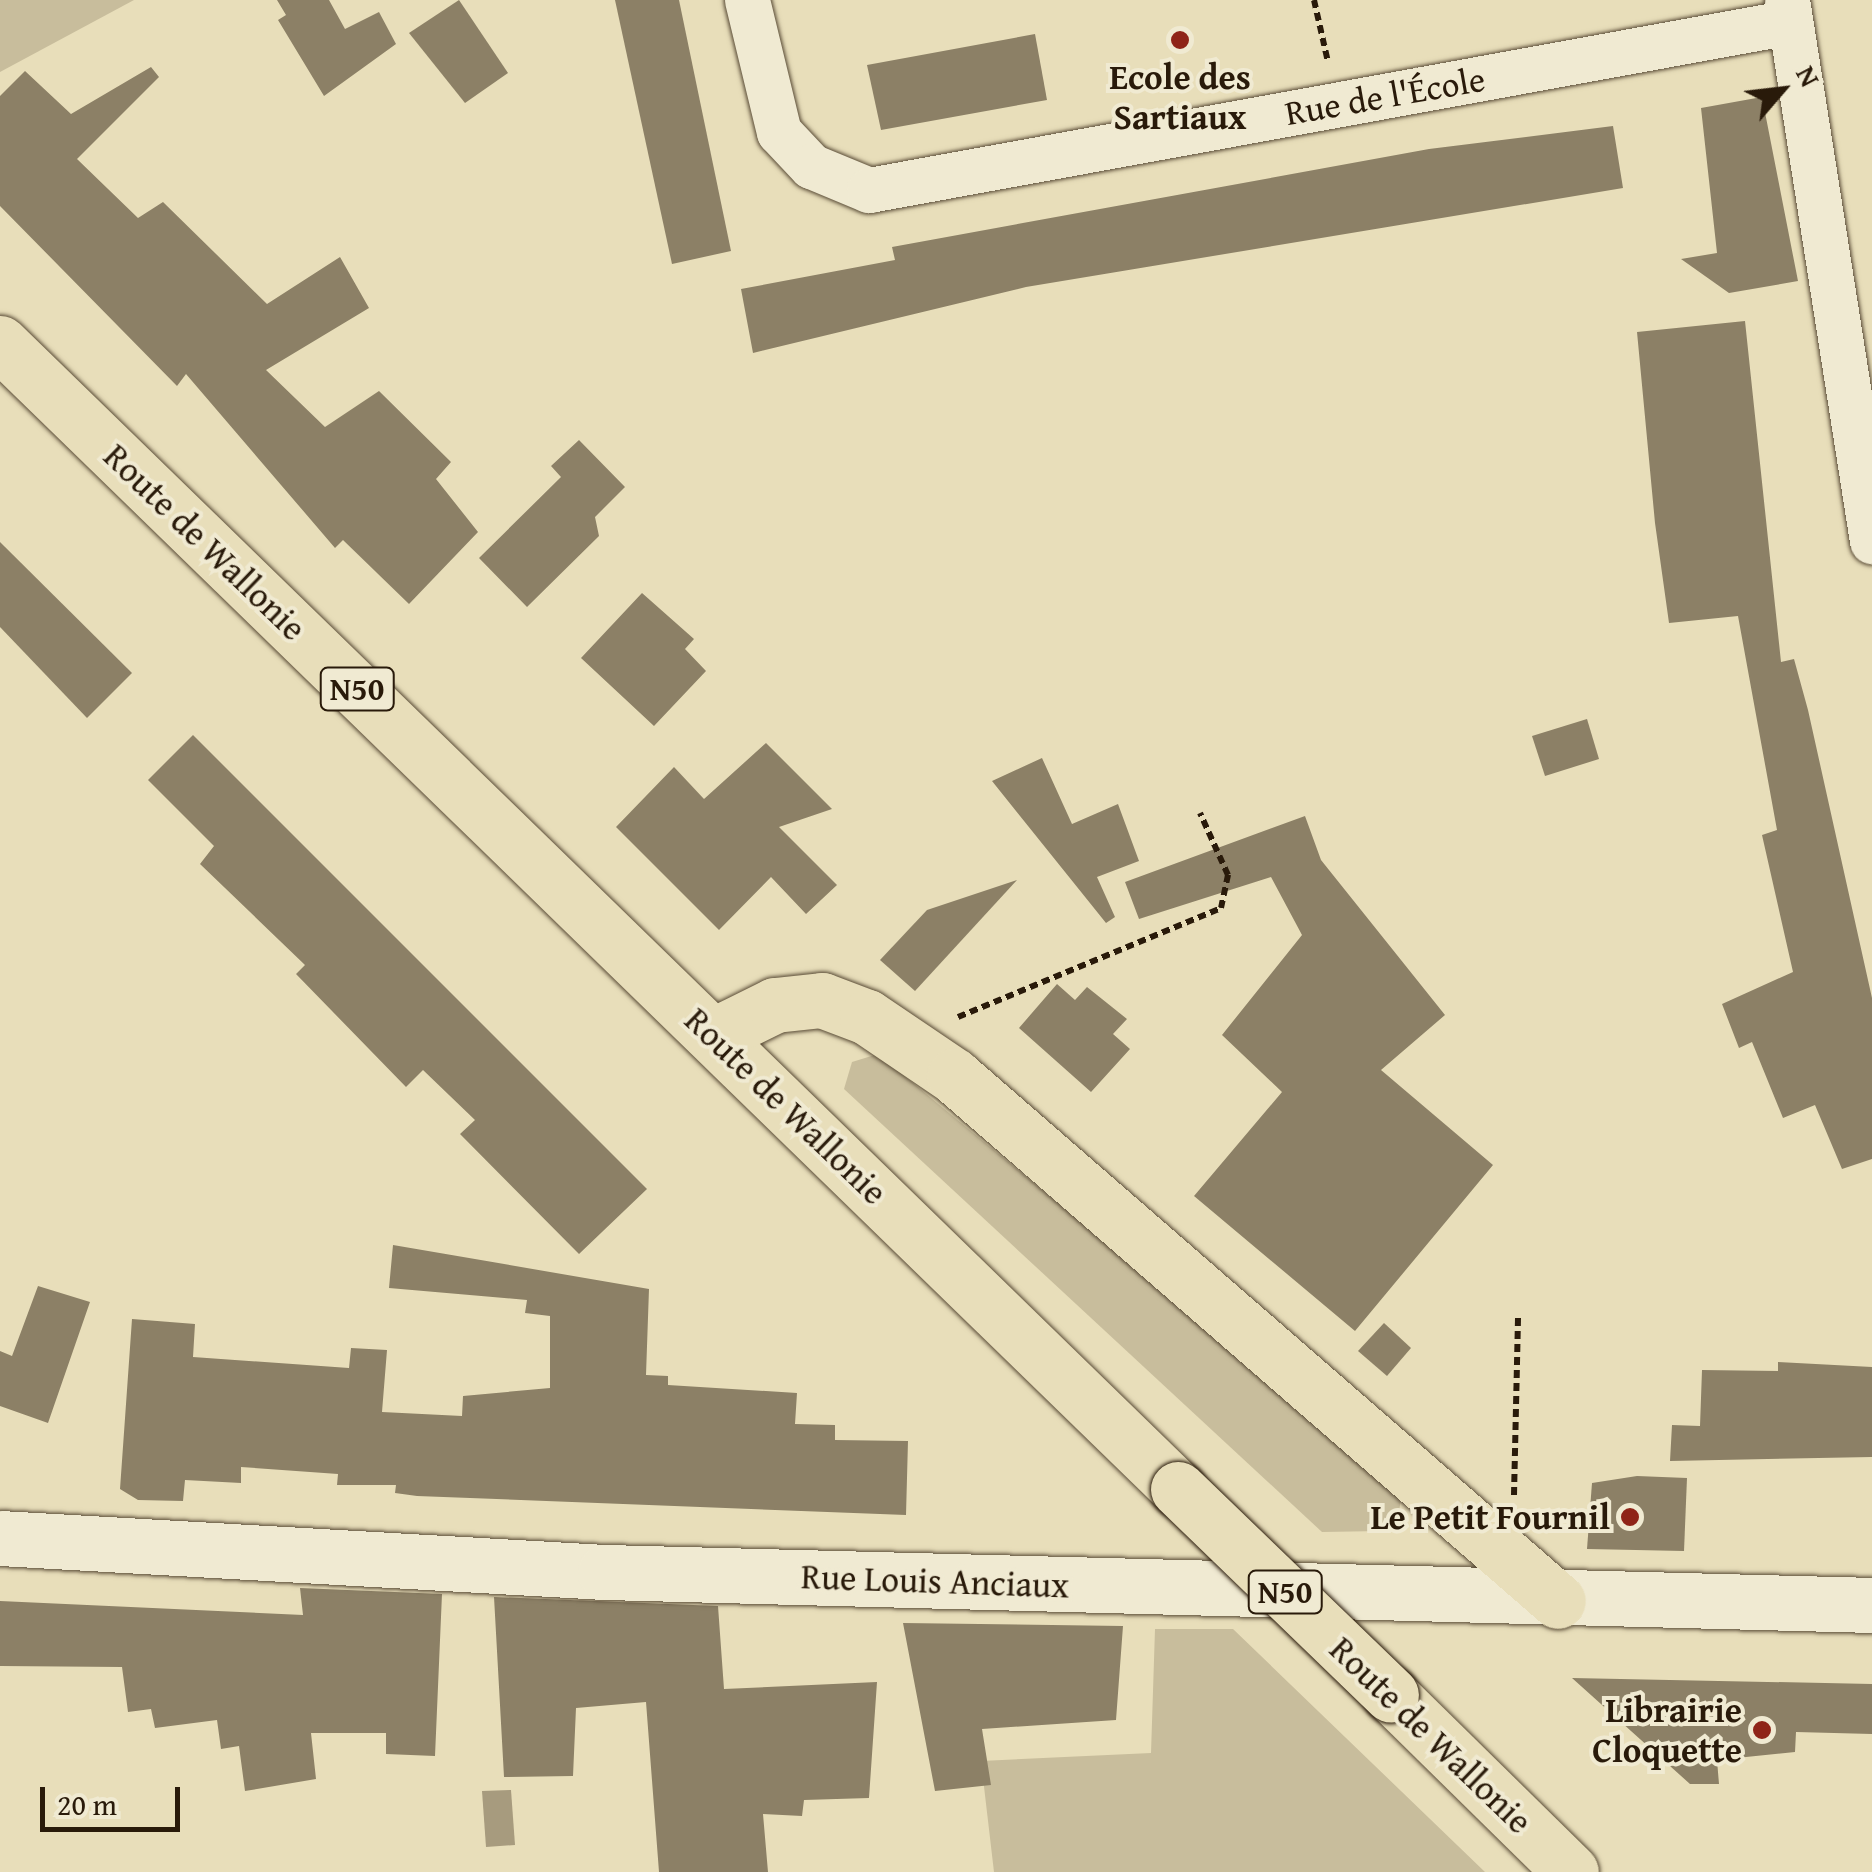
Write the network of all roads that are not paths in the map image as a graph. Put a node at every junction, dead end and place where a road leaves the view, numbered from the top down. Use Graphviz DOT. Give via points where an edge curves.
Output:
graph roads {
  1 [pos="746,0"];
  2 [pos="1789,11"];
  3 [pos="0,343"];
  4 [pos="1872,542"];
  5 [pos="714,1036"];
  6 [pos="0,1538"];
  7 [pos="1558,1602"];
  8 [pos="1872,1605"];
  9 [pos="1571,1872"];
  1 -- 2 [label="street, Rue de l'École" via="780,132 811,166 869,190 1338,105"];
  2 -- 4 [label="street"];
  3 -- 5 [label="main road, Route de Wallonie / N50"];
  5 -- 7 [label="main road" via="775,1004 822,1000 910,1046"];
  5 -- 9 [label="main road, Route de Wallonie / N50, bridge"];
  6 -- 7 [label="street, Rue Louis Anciaux" via="606,1572"];
  7 -- 8 [label="street, Rue Louis Anciaux"];
}
